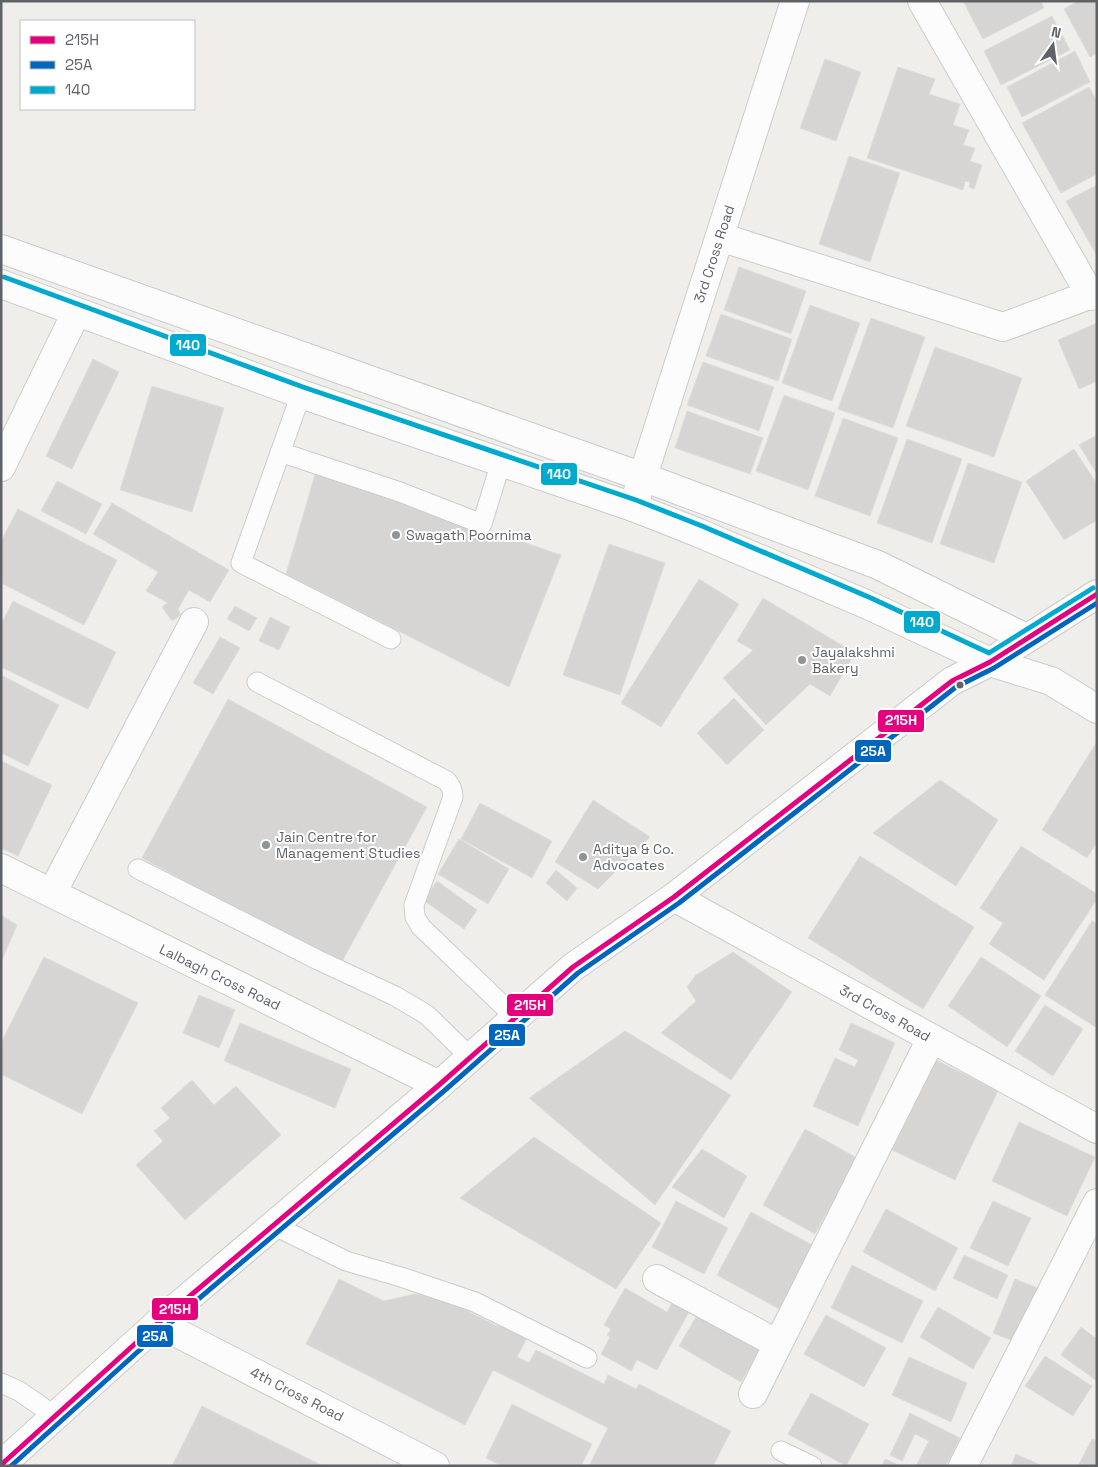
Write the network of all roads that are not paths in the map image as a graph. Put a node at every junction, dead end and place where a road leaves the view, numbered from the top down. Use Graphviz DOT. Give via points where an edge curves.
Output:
graph roads {
  1 [pos="795,1"];
  2 [pos="922,1"];
  3 [pos="720,237"];
  4 [pos="1,248"];
  5 [pos="1,284"];
  6 [pos="1094,294"];
  7 [pos="76,313"];
  8 [pos="301,394"];
  9 [pos="280,452"];
  10 [pos="501,462"];
  11 [pos="1,467"];
  12 [pos="643,477"];
  13 [pos="633,507"];
  14 [pos="1097,594"];
  15 [pos="194,622"];
  16 [pos="391,638"];
  17 [pos="1026,638"];
  18 [pos="990,662"];
  19 [pos="257,682"];
  20 [pos="1097,709"];
  21 [pos="1,868"];
  22 [pos="138,869"];
  23 [pos="52,893"];
  24 [pos="674,897"];
  25 [pos="516,1018"];
  26 [pos="931,1039"];
  27 [pos="471,1058"];
  28 [pos="439,1085"];
  29 [pos="1097,1129"];
  30 [pos="1097,1203"];
  31 [pos="273,1226"];
  32 [pos="657,1279"];
  33 [pos="158,1323"];
  34 [pos="778,1344"];
  35 [pos="587,1358"];
  36 [pos="1,1383"];
  37 [pos="753,1394"];
  38 [pos="55,1416"];
  39 [pos="781,1451"];
  40 [pos="423,1463"];
  41 [pos="1,1465"];
  42 [pos="812,1466"];
  43 [pos="963,1466"];
  1 -- 3 [label="street, 3rd Cross Road"];
  2 -- 6 [label="street"];
  3 -- 6 [label="street" via="1003,327"];
  3 -- 12 [label="street, 3rd Cross Road"];
  4 -- 12 [label="street"];
  5 -- 7 [label="street"];
  7 -- 8 [label="street"];
  7 -- 11 [label="street"];
  8 -- 9 [label="lane"];
  8 -- 10 [label="street"];
  9 -- 10 [label="lane" via="400,492 482,524"];
  9 -- 16 [label="lane" via="241,563"];
  10 -- 13 [label="street"];
  12 -- 13 [label="street, 3rd Cross Road"];
  12 -- 17 [label="street" via="878,565"];
  13 -- 18 [label="street" via="868,605"];
  14 -- 17 [label="street"];
  15 -- 23 [label="street"];
  17 -- 18 [label="street"];
  18 -- 20 [label="street" via="1051,681"];
  18 -- 24 [label="street" via="952,681"];
  19 -- 25 [label="lane" via="447,781 451,786 453,797 414,905 415,916 421,927"];
  21 -- 23 [label="street, Lalbagh Cross Road"];
  22 -- 27 [label="lane" via="396,996 427,1015"];
  23 -- 28 [label="street, Lalbagh Cross Road"];
  24 -- 25 [label="street" via="573,967"];
  24 -- 26 [label="street, 3rd Cross Road"];
  25 -- 27 [label="street"];
  26 -- 29 [label="street, 3rd Cross Road"];
  26 -- 34 [label="street"];
  27 -- 28 [label="street"];
  28 -- 31 [label="street"];
  30 -- 43 [label="street"];
  31 -- 33 [label="street"];
  31 -- 35 [label="lane" via="346,1261 475,1302"];
  32 -- 34 [label="street"];
  33 -- 38 [label="street"];
  33 -- 40 [label="street, 4th Cross Road"];
  34 -- 37 [label="street"];
  36 -- 38 [label="lane" via="18,1390"];
  38 -- 41 [label="street"];
  39 -- 42 [label="lane"];
}
